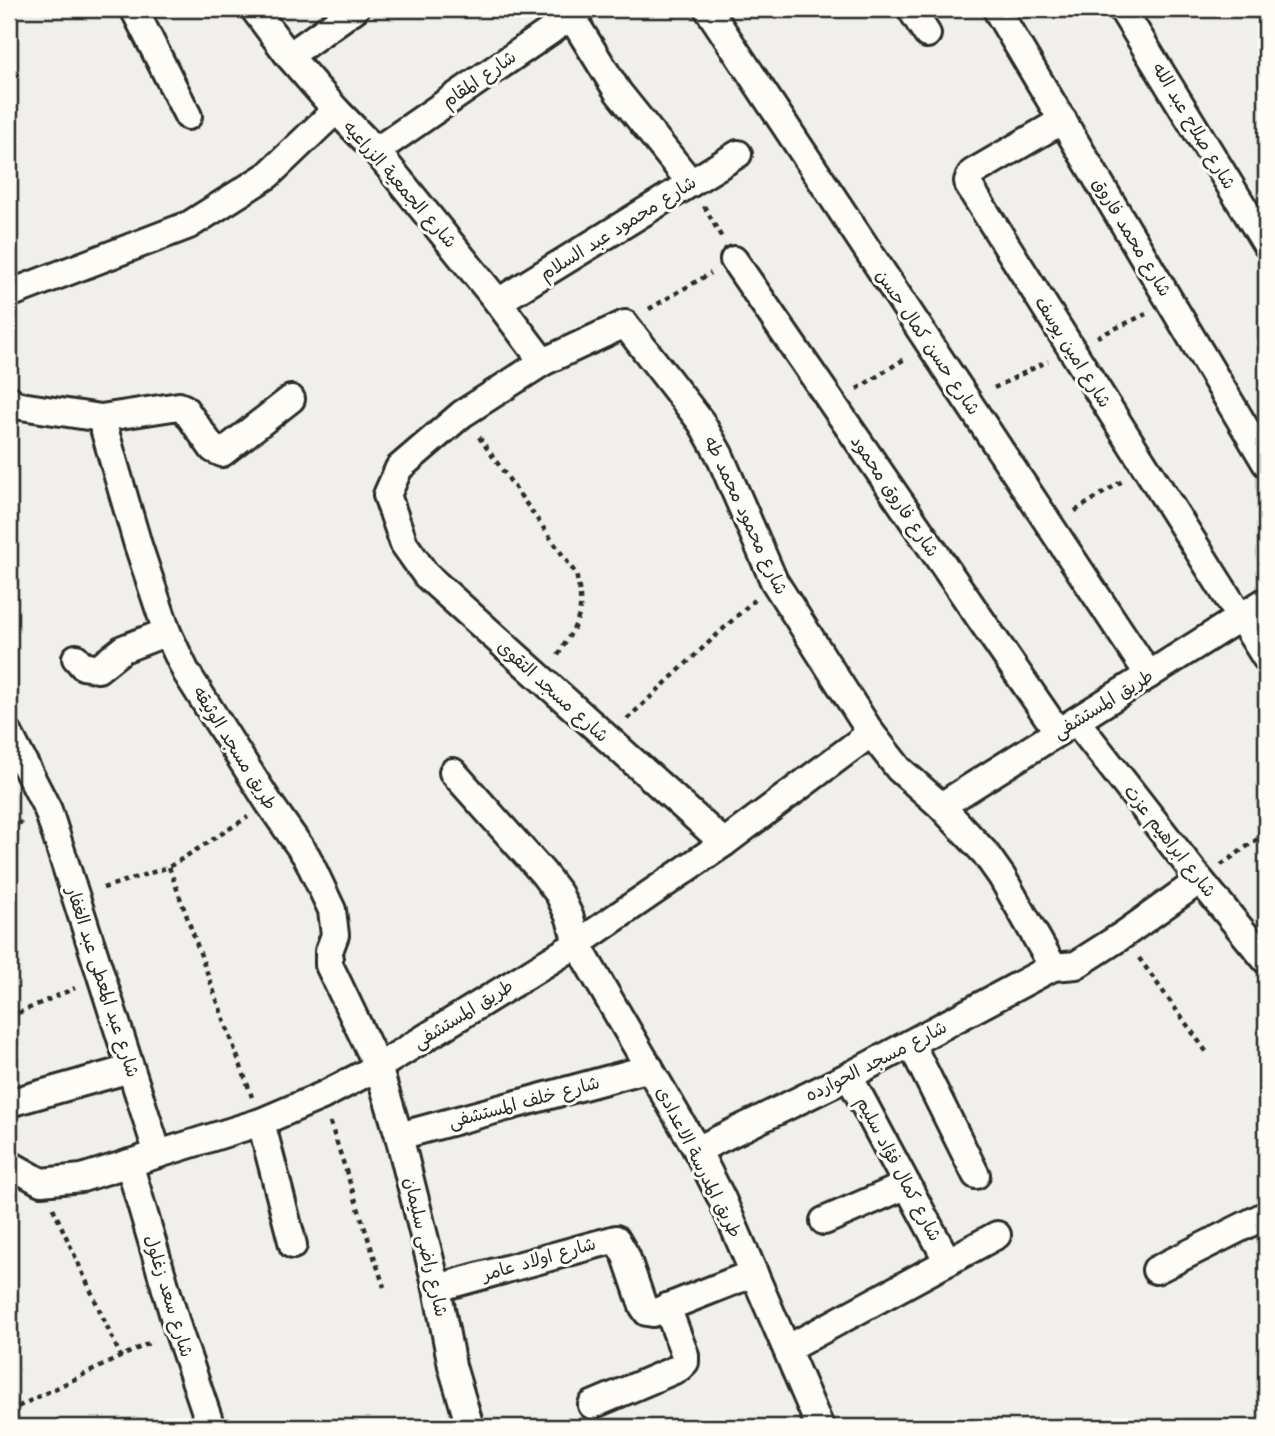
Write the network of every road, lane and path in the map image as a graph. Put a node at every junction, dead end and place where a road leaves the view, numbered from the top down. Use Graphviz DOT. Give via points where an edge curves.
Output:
graph roads {
  1 [pos="134,9"];
  2 [pos="355,9"];
  3 [pos="708,9"];
  4 [pos="911,9"];
  5 [pos="1122,9"];
  6 [pos="261,11"];
  7 [pos="576,12"];
  8 [pos="998,12"];
  9 [pos="927,34"];
  10 [pos="289,56"];
  11 [pos="336,110"];
  12 [pos="188,116"];
  13 [pos="1063,120"];
  14 [pos="376,151"];
  15 [pos="738,154"];
  16 [pos="691,183"];
  17 [pos="1266,244"];
  18 [pos="734,260"];
  19 [pos="9,294"];
  20 [pos="498,302"];
  21 [pos="1171,303"];
  22 [pos="625,324"];
  23 [pos="929,343"];
  24 [pos="1071,349"];
  25 [pos="543,362"];
  26 [pos="9,399"];
  27 [pos="291,399"];
  28 [pos="968,401"];
  29 [pos="833,404"];
  30 [pos="463,414"];
  31 [pos="101,418"];
  32 [pos="1266,463"];
  33 [pos="1145,467"];
  34 [pos="1051,527"];
  35 [pos="774,581"];
  36 [pos="1266,601"];
  37 [pos="1240,618"];
  38 [pos="167,632"];
  39 [pos="76,658"];
  40 [pos="1266,658"];
  41 [pos="1149,675"];
  42 [pos="543,682"];
  43 [pos="1067,726"];
  44 [pos="870,733"];
  45 [pos="9,734"];
  46 [pos="606,739"];
  47 [pos="453,772"];
  48 [pos="269,803"];
  49 [pos="941,806"];
  50 [pos="1266,833"];
  51 [pos="724,843"];
  52 [pos="169,867"];
  53 [pos="1200,880"];
  54 [pos="75,896"];
  55 [pos="1123,935"];
  56 [pos="577,944"];
  57 [pos="1266,960"];
  58 [pos="1053,967"];
  59 [pos="102,977"];
  60 [pos="9,1017"];
  61 [pos="911,1044"];
  62 [pos="1208,1054"];
  63 [pos="378,1067"];
  64 [pos="650,1068"];
  65 [pos="130,1069"];
  66 [pos="849,1076"];
  67 [pos="322,1096"];
  68 [pos="9,1103"];
  69 [pos="261,1122"];
  70 [pos="399,1136"];
  71 [pos="697,1150"];
  72 [pos="158,1154"];
  73 [pos="129,1163"];
  74 [pos="9,1164"];
  75 [pos="976,1175"];
  76 [pos="41,1182"];
  77 [pos="907,1185"];
  78 [pos="1266,1215"];
  79 [pos="824,1221"];
  80 [pos="997,1235"];
  81 [pos="293,1245"];
  82 [pos="948,1262"];
  83 [pos="1156,1270"];
  84 [pos="754,1273"];
  85 [pos="384,1287"];
  86 [pos="437,1288"];
  87 [pos="667,1307"];
  88 [pos="786,1349"];
  89 [pos="592,1405"];
  90 [pos="9,1410"];
  91 [pos="211,1427"];
  92 [pos="470,1427"];
  93 [pos="820,1427"];
  1 -- 12 [label="street"];
  2 -- 10 [label="street"];
  3 -- 23 [label="street, شارع حسن كمال حسن"];
  4 -- 9 [label="street"];
  5 -- 17 [label="street, شارع صلاح عبد الله"];
  6 -- 10 [label="street, شارع الجمعية الزراعيه"];
  7 -- 14 [label="street, شارع المقام"];
  7 -- 16 [label="street" via="618,92"];
  8 -- 13 [label="street, شارع محمد فاروق"];
  10 -- 11 [label="street, شارع الجمعية الزراعيه"];
  11 -- 14 [label="street, شارع الجمعية الزراعيه"];
  11 -- 19 [label="street" via="268,175 189,225"];
  13 -- 21 [label="street, شارع محمد فاروق"];
  13 -- 24 [label="street, شارع امين يوسف" via="972,173 968,181"];
  14 -- 20 [label="street, شارع الجمعية الزراعيه"];
  15 -- 16 [label="street, شارع محمود عبد السلام"];
  16 -- 18 [label="path"];
  16 -- 20 [label="street, شارع محمود عبد السلام"];
  18 -- 22 [label="path"];
  18 -- 29 [label="street, شارع فاروق محمود"];
  20 -- 25 [label="street, شارع الجمعية الزراعيه"];
  21 -- 24 [label="path"];
  21 -- 32 [label="street, شارع محمد فاروق"];
  22 -- 25 [label="street, شارع مسجد التقوى"];
  22 -- 35 [label="street, شارع محمود محمد طه" via="701,422"];
  23 -- 28 [label="street, شارع حسن كمال حسن"];
  23 -- 29 [label="path"];
  24 -- 28 [label="path"];
  24 -- 33 [label="street, شارع امين يوسف"];
  25 -- 30 [label="street, شارع مسجد التقوى"];
  26 -- 31 [label="street" via="14,405"];
  27 -- 31 [label="street" via="222,453 213,449 179,405"];
  28 -- 34 [label="street, شارع حسن كمال حسن"];
  29 -- 43 [label="street, شارع فاروق محمود"];
  30 -- 42 [label="path" via="576,574 581,615"];
  30 -- 42 [label="street, شارع مسجد التقوى" via="399,468 387,495 404,544 426,575"];
  31 -- 38 [label="street, طريق مسجد الوثيقه"];
  33 -- 34 [label="path"];
  33 -- 37 [label="street, شارع امين يوسف"];
  34 -- 41 [label="street, شارع حسن كمال حسن"];
  35 -- 44 [label="street, شارع محمود محمد طه"];
  35 -- 46 [label="path"];
  36 -- 37 [label="street, طريق المستشفى"];
  37 -- 40 [label="street, شارع امين يوسف"];
  37 -- 41 [label="street, طريق المستشفى"];
  38 -- 39 [label="street" via="123,649 98,669 83,666"];
  38 -- 48 [label="street, طريق مسجد الوثيقه" via="186,671"];
  41 -- 43 [label="street, طريق المستشفى"];
  42 -- 46 [label="street, شارع مسجد التقوى"];
  43 -- 49 [label="street, طريق المستشفى"];
  43 -- 53 [label="street, شارع ابراهيم عزت"];
  44 -- 49 [label="street, شارع محمود محمد طه" via="899,769"];
  44 -- 51 [label="street, طريق المستشفى"];
  45 -- 54 [label="street, شارع عبد المعطى عبد الغفار" via="48,810"];
  46 -- 51 [label="street, شارع مسجد التقوى"];
  47 -- 56 [label="street, طريق المدرسة الاعدادى" via="559,894"];
  48 -- 52 [label="path"];
  48 -- 63 [label="street, طريق مسجد الوثيقه" via="307,857 332,910 335,935 329,965"];
  49 -- 58 [label="street, شارع محمود محمد طه" via="1002,877"];
  50 -- 53 [label="path"];
  51 -- 56 [label="street, طريق المستشفى"];
  52 -- 54 [label="path"];
  52 -- 69 [label="path"];
  53 -- 55 [label="street, شارع مسجد الحوارده"];
  53 -- 57 [label="street, شارع ابراهيم عزت"];
  54 -- 59 [label="street, شارع عبد المعطى عبد الغفار"];
  55 -- 58 [label="street, شارع مسجد الحوارده" via="1076,965"];
  55 -- 62 [label="path"];
  56 -- 63 [label="street, طريق المستشفى"];
  56 -- 64 [label="street, طريق المدرسة الاعدادى"];
  58 -- 61 [label="street, شارع مسجد الحوارده"];
  59 -- 60 [label="path"];
  59 -- 65 [label="street, شارع عبد المعطى عبد الغفار"];
  61 -- 66 [label="street, شارع مسجد الحوارده"];
  61 -- 75 [label="street"];
  63 -- 67 [label="street, طريق المستشفى"];
  63 -- 70 [label="street, شارع راضى سليمان"];
  64 -- 70 [label="street, شارع خلف المستشفى"];
  64 -- 71 [label="street, طريق المدرسة الاعدادى"];
  65 -- 68 [label="street"];
  65 -- 72 [label="street, شارع عبد المعطى عبد الغفار"];
  66 -- 71 [label="street, شارع مسجد الحوارده"];
  66 -- 77 [label="street, شارع كمال فؤاد سليم"];
  67 -- 69 [label="street, طريق المستشفى"];
  67 -- 85 [label="path"];
  69 -- 72 [label="street, طريق المستشفى"];
  69 -- 81 [label="street"];
  70 -- 86 [label="street, شارع راضى سليمان"];
  71 -- 84 [label="street, طريق المدرسة الاعدادى"];
  72 -- 73 [label="street, طريق المستشفى"];
  73 -- 76 [label="street, طريق المستشفى" via="82,1178"];
  73 -- 91 [label="street, شارع سعد زغلول"];
  74 -- 76 [label="street"];
  76 -- 90 [label="path" via="121,1357"];
  77 -- 79 [label="street"];
  77 -- 82 [label="street, شارع كمال فؤاد سليم"];
  78 -- 83 [label="street"];
  80 -- 82 [label="street"];
  82 -- 88 [label="street"];
  84 -- 87 [label="street"];
  84 -- 88 [label="street, طريق المدرسة الاعدادى"];
  86 -- 87 [label="street, شارع اولاد عامر" via="616,1239 647,1312"];
  86 -- 92 [label="street, شارع راضى سليمان"];
  87 -- 89 [label="street" via="685,1362"];
  88 -- 93 [label="street, طريق المدرسة الاعدادى"];
}
